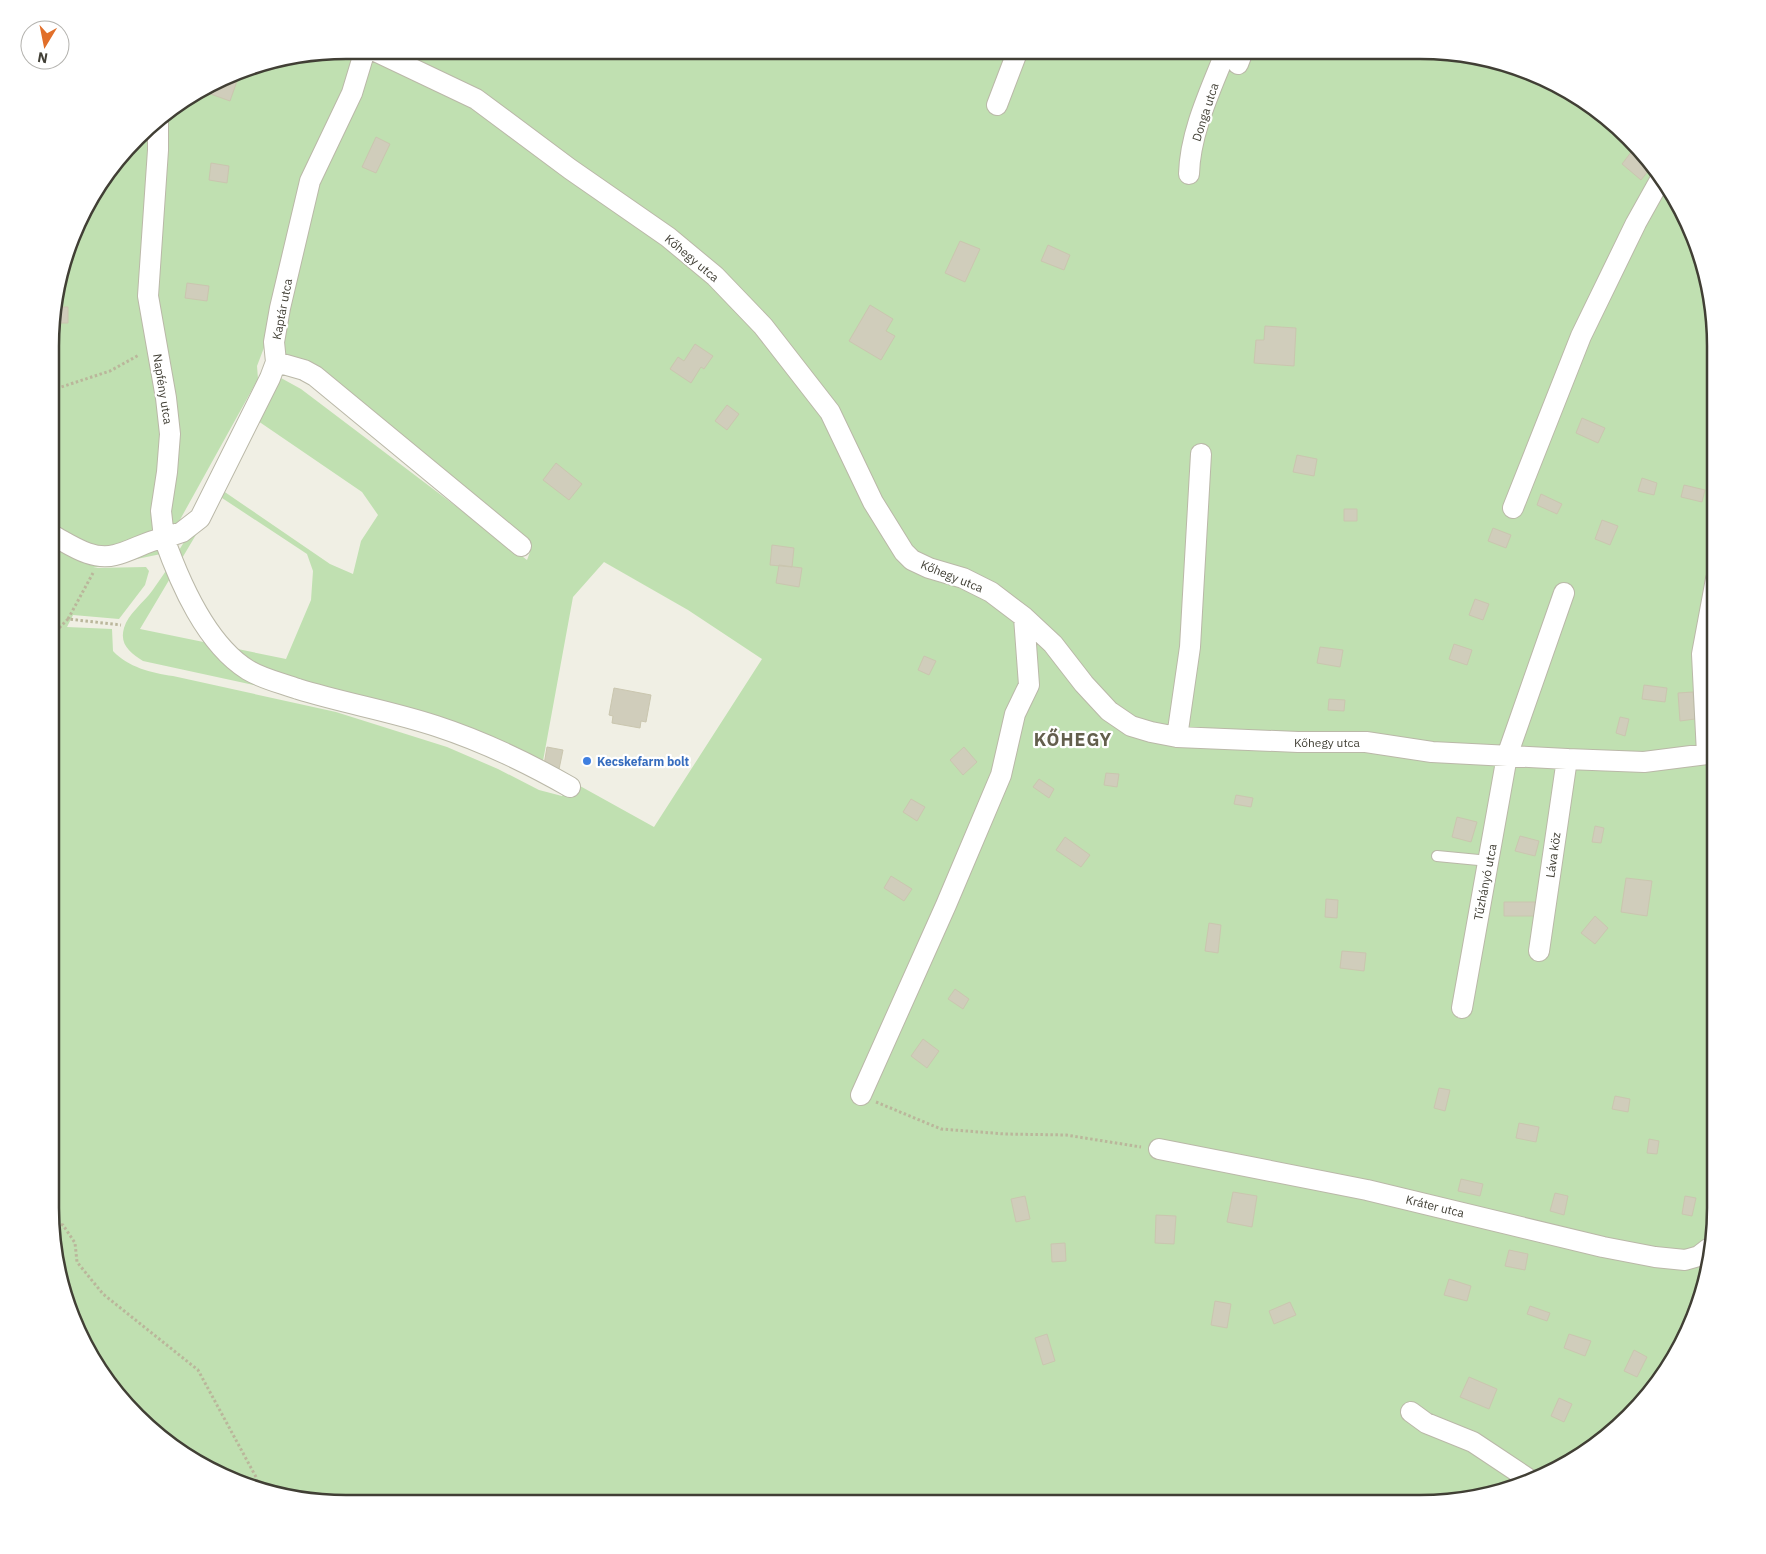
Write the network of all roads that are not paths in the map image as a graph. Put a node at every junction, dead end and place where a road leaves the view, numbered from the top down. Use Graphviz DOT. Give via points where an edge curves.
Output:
graph roads {
  1 [pos="362,59"];
  2 [pos="394,59"];
  3 [pos="1015,59"];
  4 [pos="1234,59"];
  5 [pos="997,105"];
  6 [pos="158,129"];
  7 [pos="1189,174"];
  8 [pos="1658,184"];
  9 [pos="276,362"];
  10 [pos="1200,454"];
  11 [pos="1513,508"];
  12 [pos="164,538"];
  13 [pos="59,540"];
  14 [pos="521,546"];
  15 [pos="1564,593"];
  16 [pos="1024,617"];
  17 [pos="1707,627"];
  18 [pos="1707,701"];
  19 [pos="1177,736"];
  20 [pos="1507,756"];
  21 [pos="1707,758"];
  22 [pos="1567,759"];
  23 [pos="570,787"];
  24 [pos="1437,856"];
  25 [pos="1489,861"];
  26 [pos="1539,951"];
  27 [pos="1462,1008"];
  28 [pos="861,1095"];
  29 [pos="1159,1149"];
  30 [pos="1704,1252"];
  31 [pos="1411,1412"];
  32 [pos="1523,1476"];
  1 -- 9 [label="street, Kaptár utca" via="352,93 310,181 280,308 274,342"];
  2 -- 16 [label="street, Kőhegy utca" via="476,99 570,170 668,237 715,276 763,326 830,412 873,502 904,552 929,568 963,578 991,592"];
  3 -- 5 [label="street"];
  4 -- 7 [label="street, Donga utca" via="1196,134"];
  6 -- 12 [label="street, Napfény utca" via="148,296 170,434 161,511"];
  8 -- 11 [label="street" via="1581,336"];
  9 -- 12 [label="street" via="200,518 182,532"];
  9 -- 14 [label="street" via="315,376"];
  10 -- 19 [label="street" via="1190,646"];
  12 -- 13 [label="street" via="115,555 98,556"];
  12 -- 23 [label="street, Napfény utca" via="182,585 199,614 217,640 248,670 319,695 437,726 494,749"];
  15 -- 20 [label="street, Tűzhányó utca"];
  16 -- 19 [label="street, Kőhegy utca" via="1053,644 1109,711 1131,726"];
  16 -- 28 [label="street" via="1029,685 1015,714 1001,775"];
  17 -- 18 [label="street" via="1702,654"];
  19 -- 20 [label="street, Kőhegy utca" via="1366,742 1432,752"];
  20 -- 22 [label="street, Kőhegy utca"];
  20 -- 25 [label="street, Tűzhányó utca"];
  21 -- 22 [label="street, Kőhegy utca" via="1644,762"];
  22 -- 26 [label="street, Láva köz"];
  24 -- 25 [label="lane"];
  25 -- 27 [label="street, Tűzhányó utca"];
  29 -- 30 [label="street, Kráter utca" via="1368,1190 1655,1257 1685,1260"];
  31 -- 32 [label="street" via="1426,1423 1473,1442"];
}
